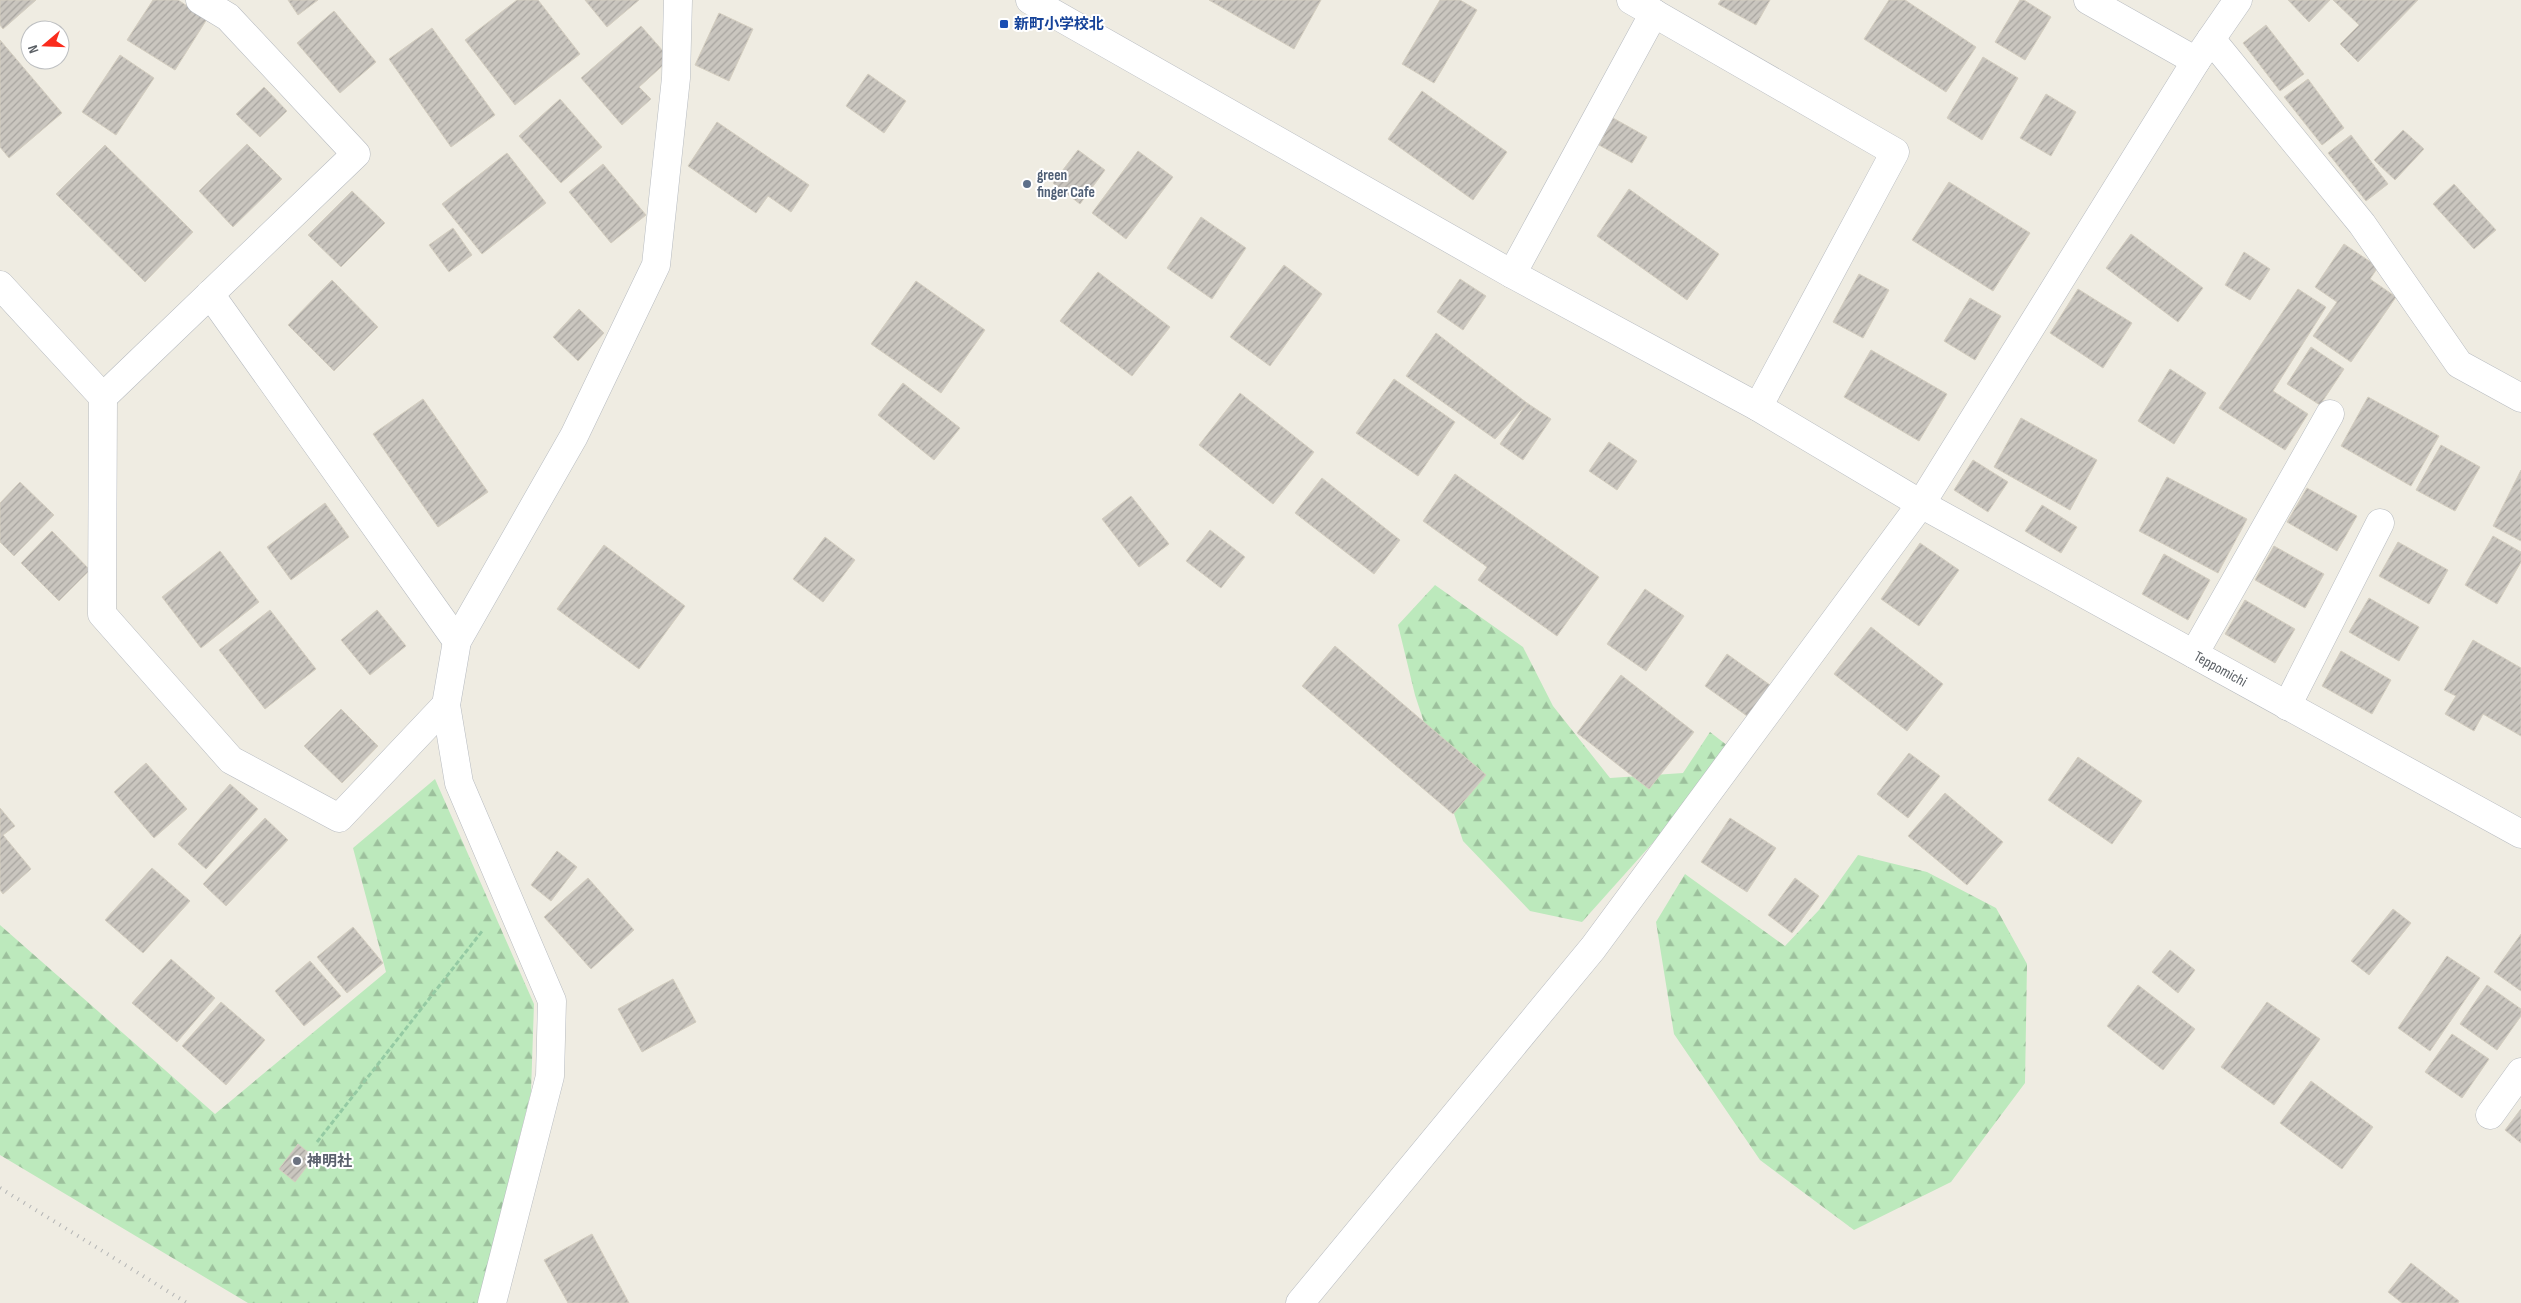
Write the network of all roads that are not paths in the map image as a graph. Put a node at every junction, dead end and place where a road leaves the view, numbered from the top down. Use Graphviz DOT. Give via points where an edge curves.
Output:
graph roads {
  1 [pos="200,0"];
  2 [pos="678,0"];
  3 [pos="1030,0"];
  4 [pos="2088,0"];
  5 [pos="2238,0"];
  6 [pos="1642,7"];
  7 [pos="2203,50"];
  8 [pos="1512,274"];
  9 [pos="0,285"];
  10 [pos="210,294"];
  11 [pos="103,397"];
  12 [pos="2521,398"];
  13 [pos="1758,407"];
  14 [pos="2330,414"];
  15 [pos="1921,504"];
  16 [pos="2380,523"];
  17 [pos="457,641"];
  18 [pos="2194,654"];
  19 [pos="446,705"];
  20 [pos="2287,706"];
  21 [pos="2521,834"];
  22 [pos="2521,1072"];
  23 [pos="2490,1115"];
  24 [pos="492,1303"];
  25 [pos="1300,1303"];
  1 -- 10 [label="street" via="228,17 356,154"];
  2 -- 17 [label="street" via="676,78 656,266 574,436"];
  3 -- 8 [label="street, Teppomichi"];
  4 -- 7 [label="street"];
  5 -- 7 [label="street"];
  6 -- 8 [label="street"];
  6 -- 13 [label="street" via="1894,152"];
  7 -- 12 [label="street" via="2362,224 2460,364"];
  7 -- 15 [label="street"];
  8 -- 13 [label="street, Teppomichi"];
  9 -- 11 [label="street"];
  10 -- 11 [label="street"];
  10 -- 17 [label="street"];
  11 -- 19 [label="street" via="102,614 231,760 339,818"];
  13 -- 15 [label="street, Teppomichi"];
  14 -- 18 [label="street"];
  15 -- 18 [label="street, Teppomichi"];
  15 -- 25 [label="street" via="1593,948"];
  16 -- 20 [label="street"];
  17 -- 19 [label="street"];
  18 -- 20 [label="street, Teppomichi"];
  19 -- 24 [label="street" via="459,783 552,1001 550,1076"];
  20 -- 21 [label="street, Teppomichi"];
  22 -- 23 [label="street"];
}
